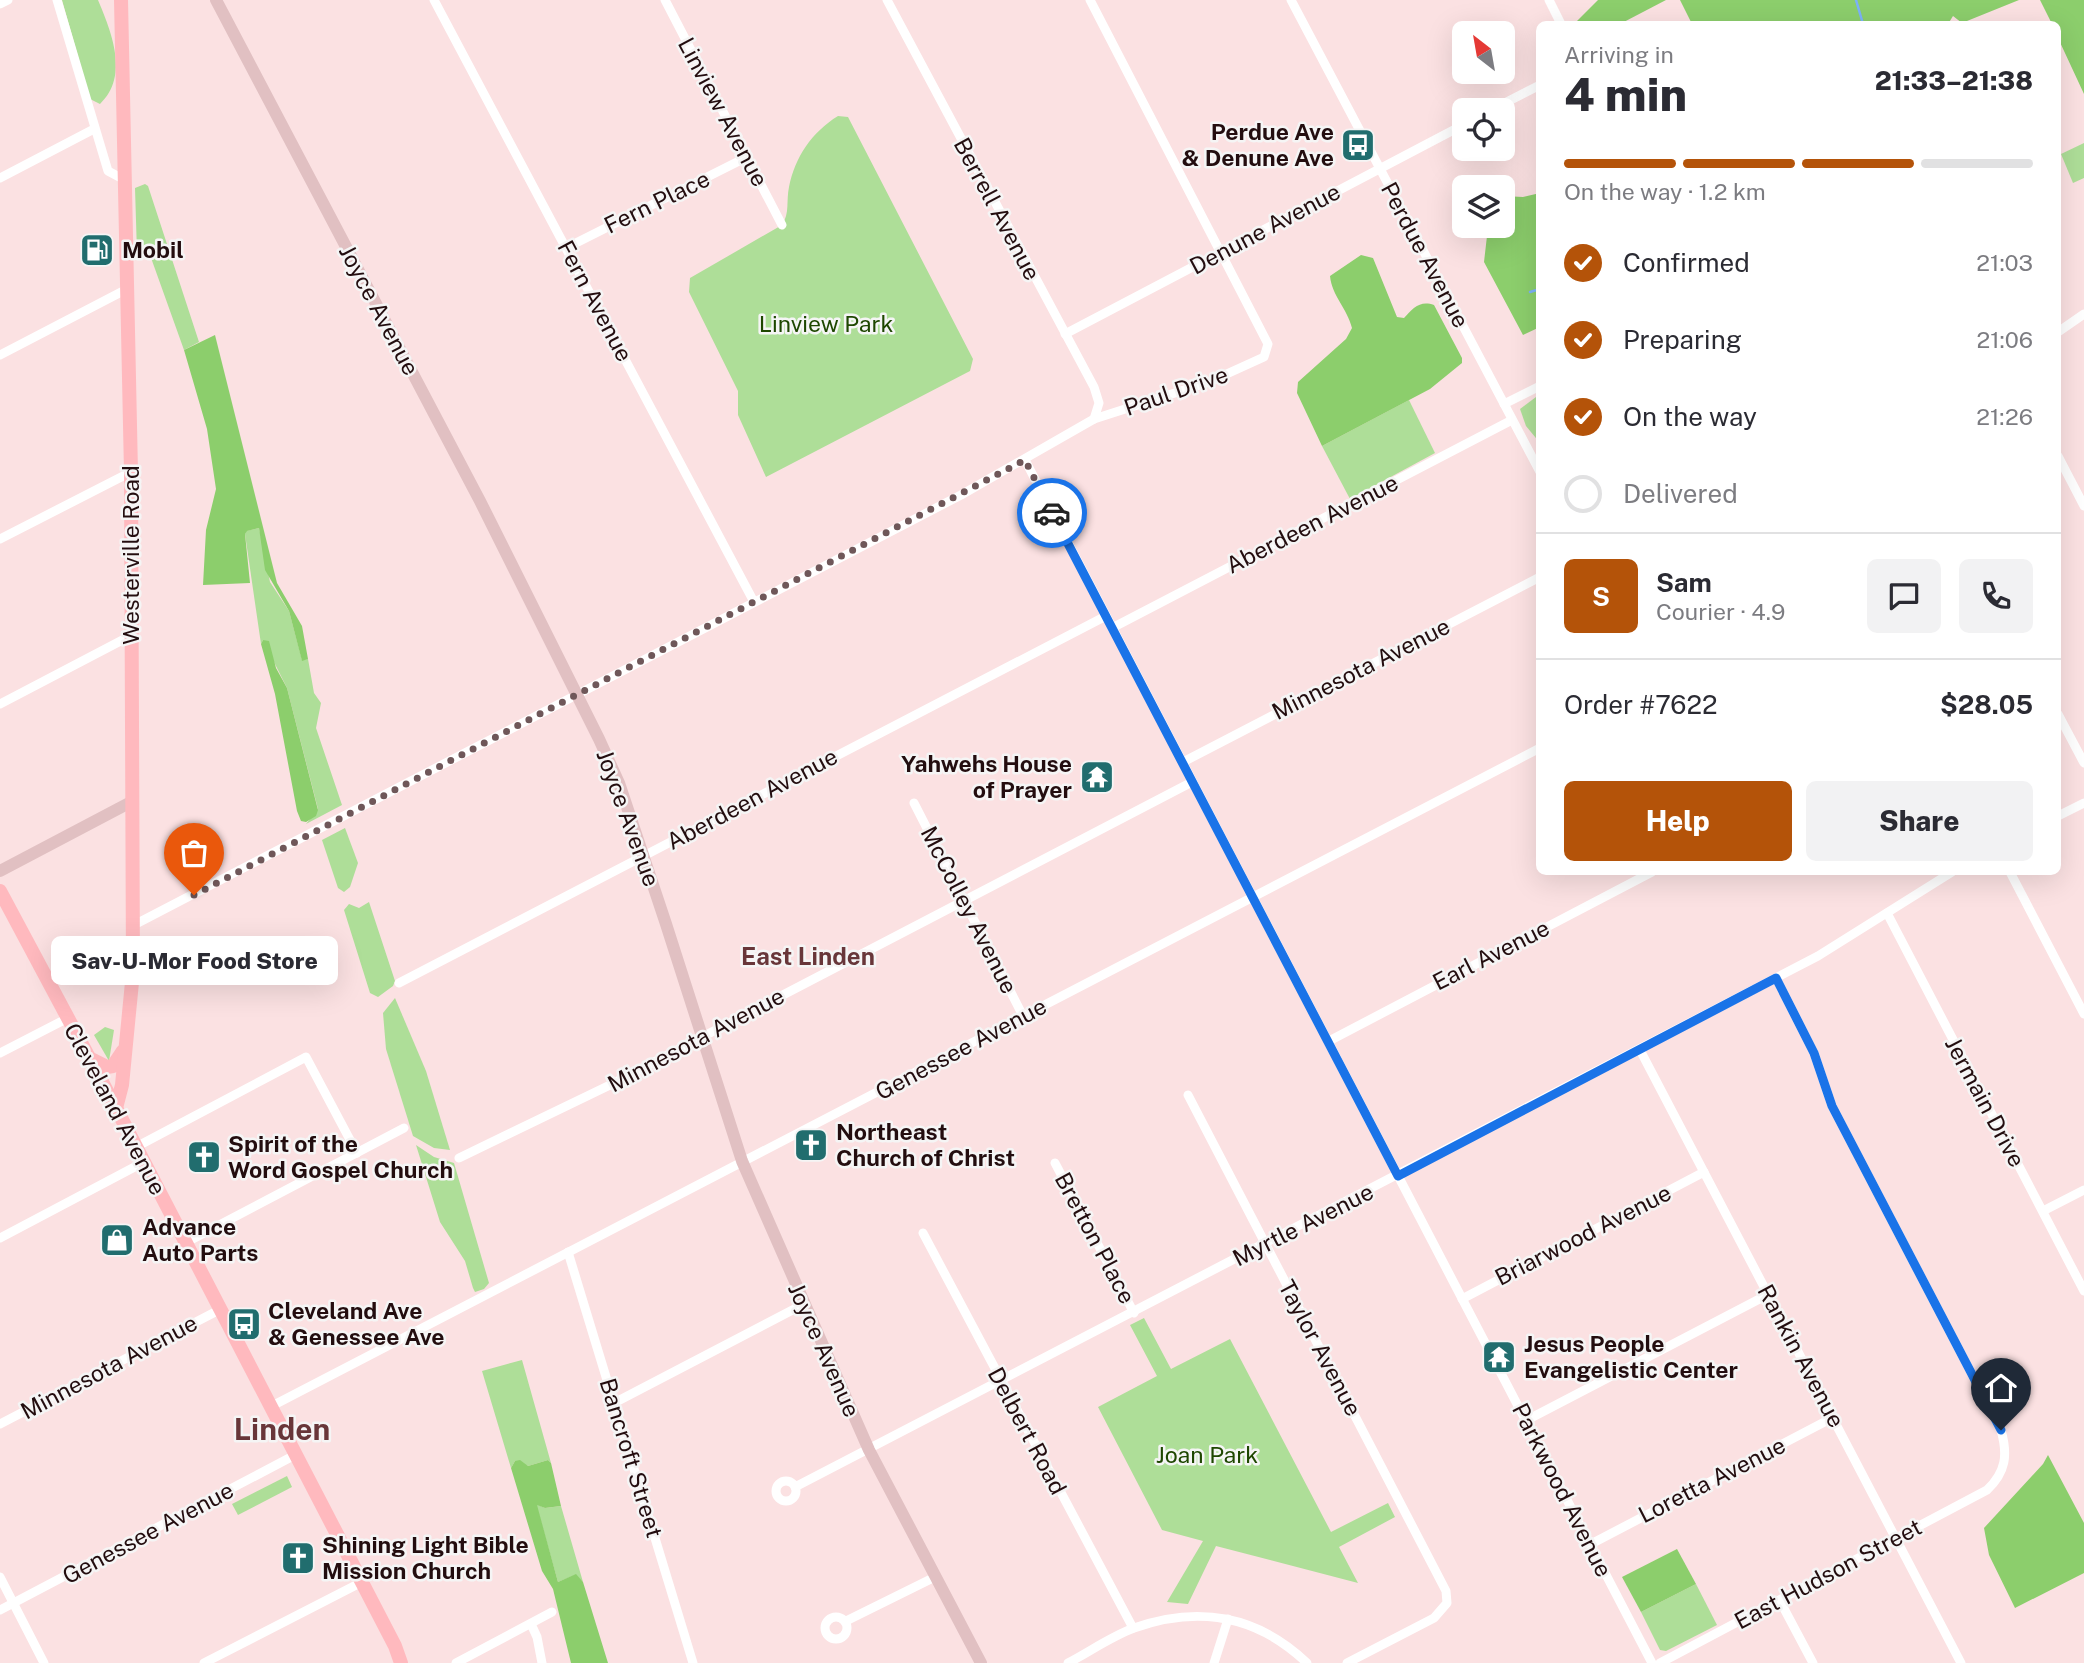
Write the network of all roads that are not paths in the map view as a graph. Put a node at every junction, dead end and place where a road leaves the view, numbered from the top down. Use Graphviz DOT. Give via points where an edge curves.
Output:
graph roads {
  1 [pos="8,0"];
  2 [pos="57,0"];
  3 [pos="121,0"];
  4 [pos="216,0"];
  5 [pos="434,0"];
  6 [pos="665,0"];
  7 [pos="887,0"];
  8 [pos="1090,0"];
  9 [pos="1291,0"];
  10 [pos="1549,0"];
  11 [pos="0,4"];
  12 [pos="1560,21"];
  13 [pos="1536,87"];
  14 [pos="1515,98"];
  15 [pos="94,129"];
  16 [pos="1452,131"];
  17 [pos="747,157"];
  18 [pos="1380,169"];
  19 [pos="0,178"];
  20 [pos="123,179"];
  21 [pos="782,225"];
  22 [pos="566,248"];
  23 [pos="1220,252"];
  24 [pos="127,289"];
  25 [pos="2084,314"];
  26 [pos="2061,330"];
  27 [pos="1065,334"];
  28 [pos="0,355"];
  29 [pos="1536,388"];
  30 [pos="1504,404"];
  31 [pos="1094,419"];
  32 [pos="1513,420"];
  33 [pos="1025,460"];
  34 [pos="2061,462"];
  35 [pos="1536,464"];
  36 [pos="131,472"];
  37 [pos="2084,506"];
  38 [pos="0,539"];
  39 [pos="1536,579"];
  40 [pos="754,602"];
  41 [pos="1106,616"];
  42 [pos="1112,628"];
  43 [pos="132,635"];
  44 [pos="576,695"];
  45 [pos="0,704"];
  46 [pos="2061,720"];
  47 [pos="1536,750"];
  48 [pos="1183,762"];
  49 [pos="2084,763"];
  50 [pos="1192,782"];
  51 [pos="131,802"];
  52 [pos="914,803"];
  53 [pos="2084,803"];
  54 [pos="2061,814"];
  55 [pos="644,857"];
  56 [pos="0,870"];
  57 [pos="1646,875"];
  58 [pos="1946,875"];
  59 [pos="2012,875"];
  60 [pos="0,891"];
  61 [pos="1253,897"];
  62 [pos="965,900"];
  63 [pos="1887,913"];
  64 [pos="132,926"];
  65 [pos="1776,978"];
  66 [pos="399,983"];
  67 [pos="2084,1014"];
  68 [pos="1023,1016"];
  69 [pos="68,1017"];
  70 [pos="702,1036"];
  71 [pos="1329,1041"];
  72 [pos="127,1044"];
  73 [pos="1640,1050"];
  74 [pos="0,1053"];
  75 [pos="89,1058"];
  76 [pos="1188,1095"];
  77 [pos="116,1108"];
  78 [pos="404,1128"];
  79 [pos="136,1147"];
  80 [pos="357,1153"];
  81 [pos="459,1158"];
  82 [pos="742,1161"];
  83 [pos="144,1162"];
  84 [pos="1055,1163"];
  85 [pos="1704,1172"];
  86 [pos="1398,1176"];
  87 [pos="2084,1190"];
  88 [pos="2042,1211"];
  89 [pos="923,1233"];
  90 [pos="0,1238"];
  91 [pos="185,1243"];
  92 [pos="1265,1244"];
  93 [pos="568,1252"];
  94 [pos="2084,1291"];
  95 [pos="1769,1294"];
  96 [pos="1462,1298"];
  97 [pos="803,1304"];
  98 [pos="219,1310"];
  99 [pos="1134,1313"];
  100 [pos="1001,1382"];
  101 [pos="614,1403"];
  102 [pos="270,1407"];
  103 [pos="1833,1417"];
  104 [pos="1527,1420"];
  105 [pos="0,1424"];
  106 [pos="869,1450"];
  107 [pos="295,1455"];
  108 [pos="795,1487"];
  109 [pos="1896,1538"];
  110 [pos="1591,1544"];
  111 [pos="0,1577"];
  112 [pos="935,1577"];
  113 [pos="362,1582"];
  114 [pos="1780,1601"];
  115 [pos="14,1603"];
  116 [pos="0,1610"];
  117 [pos="552,1612"];
  118 [pos="1228,1619"];
  119 [pos="846,1621"];
  120 [pos="531,1624"];
  121 [pos="1133,1628"];
  122 [pos="44,1663"];
  123 [pos="204,1663"];
  124 [pos="401,1663"];
  125 [pos="456,1663"];
  126 [pos="541,1663"];
  127 [pos="693,1663"];
  128 [pos="981,1663"];
  129 [pos="1068,1663"];
  130 [pos="1214,1663"];
  131 [pos="1307,1663"];
  132 [pos="1347,1663"];
  133 [pos="1652,1663"];
  134 [pos="1660,1663"];
  135 [pos="1813,1663"];
  136 [pos="1961,1663"];
  1 -- 11 [label="street"];
  2 -- 15 [label="street"];
  3 -- 20 [label="main road, Westerville Road"];
  4 -- 44 [label="street, Joyce Avenue" via="480,501"];
  5 -- 22 [label="street, Fern Avenue"];
  6 -- 17 [label="street, Linview Avenue"];
  7 -- 27 [label="street, Berrell Avenue"];
  8 -- 23 [label="street"];
  9 -- 18 [label="street, Perdue Avenue"];
  10 -- 12 [label="street"];
  13 -- 14 [label="street"];
  15 -- 19 [label="street"];
  15 -- 20 [label="street" via="108,171"];
  16 -- 18 [label="street, Denune Avenue"];
  17 -- 21 [label="street, Linview Avenue"];
  17 -- 22 [label="street, Fern Place"];
  18 -- 23 [label="street, Denune Avenue"];
  18 -- 30 [label="street, Perdue Avenue"];
  20 -- 24 [label="main road, Westerville Road"];
  22 -- 40 [label="street, Fern Avenue"];
  23 -- 27 [label="street, Denune Avenue"];
  23 -- 31 [label="street, Paul Drive" via="1268,344 1267,353 1257,362 1209,382"];
  24 -- 28 [label="street"];
  24 -- 36 [label="main road, Westerville Road"];
  25 -- 26 [label="street"];
  27 -- 31 [label="street, Berrell Avenue" via="1094,387 1098,403"];
  29 -- 30 [label="street"];
  30 -- 32 [label="street, Perdue Avenue"];
  31 -- 33 [label="street"];
  32 -- 35 [label="street, Perdue Avenue"];
  32 -- 42 [label="street, Aberdeen Avenue"];
  33 -- 40 [label="street"];
  33 -- 41 [label="street, Parkwood Avenue"];
  34 -- 37 [label="street"];
  36 -- 38 [label="street"];
  36 -- 43 [label="main road, Westerville Road"];
  39 -- 48 [label="street, Minnesota Avenue"];
  40 -- 44 [label="street"];
  41 -- 42 [label="street, Parkwood Avenue"];
  41 -- 55 [label="street, Aberdeen Avenue"];
  42 -- 48 [label="street, Parkwood Avenue"];
  43 -- 45 [label="street"];
  43 -- 51 [label="main road, Westerville Road"];
  44 -- 55 [label="street, Joyce Avenue" via="619,783"];
  44 -- 64 [label="street"];
  46 -- 49 [label="street"];
  47 -- 61 [label="street, Genessee Avenue"];
  48 -- 50 [label="street, Parkwood Avenue"];
  50 -- 61 [label="street, Parkwood Avenue"];
  50 -- 62 [label="street, Minnesota Avenue"];
  51 -- 56 [label="street"];
  51 -- 64 [label="main road, Westerville Road"];
  52 -- 62 [label="street, McColley Avenue"];
  53 -- 54 [label="street"];
  55 -- 66 [label="street, Aberdeen Avenue"];
  55 -- 70 [label="street, Joyce Avenue"];
  57 -- 71 [label="street, Earl Avenue"];
  58 -- 63 [label="street, Myrtle Avenue"];
  59 -- 67 [label="street"];
  60 -- 69 [label="main road, Cleveland Avenue"];
  61 -- 68 [label="street, Genessee Avenue"];
  61 -- 71 [label="street, Parkwood Avenue"];
  62 -- 68 [label="street, McColley Avenue"];
  62 -- 70 [label="street, Minnesota Avenue"];
  63 -- 65 [label="street, Myrtle Avenue"];
  63 -- 88 [label="street, Jermain Drive"];
  64 -- 72 [label="main road, Westerville Road"];
  65 -- 73 [label="street, Myrtle Avenue"];
  65 -- 109 [label="street, East Hudson Street" via="1814,1053 1832,1106 2001,1430 2006,1456 1994,1483"];
  68 -- 82 [label="street, Genessee Avenue"];
  69 -- 74 [label="street"];
  69 -- 75 [label="main road, Cleveland Avenue"];
  70 -- 81 [label="street, Minnesota Avenue"];
  70 -- 82 [label="street, Joyce Avenue"];
  71 -- 86 [label="street, Parkwood Avenue"];
  72 -- 75 [label="main road" via="113,1066"];
  72 -- 77 [label="main road, Westerville Road"];
  73 -- 85 [label="street, Rankin Avenue"];
  73 -- 86 [label="street, Myrtle Avenue"];
  75 -- 77 [label="main road, Cleveland Avenue"];
  76 -- 92 [label="street, Taylor Avenue"];
  77 -- 79 [label="main road, Cleveland Avenue"];
  78 -- 80 [label="street"];
  79 -- 80 [label="street" via="306,1057"];
  79 -- 83 [label="main road, Cleveland Avenue"];
  80 -- 91 [label="street"];
  82 -- 93 [label="street, Genessee Avenue"];
  82 -- 97 [label="street, Joyce Avenue"];
  83 -- 90 [label="street"];
  83 -- 91 [label="main road, Cleveland Avenue"];
  84 -- 99 [label="street, Bretton Place"];
  85 -- 95 [label="street, Rankin Avenue"];
  85 -- 96 [label="street, Briarwood Avenue"];
  86 -- 92 [label="street, Myrtle Avenue"];
  86 -- 96 [label="street, Parkwood Avenue"];
  87 -- 88 [label="street"];
  88 -- 94 [label="street, Jermain Drive"];
  89 -- 100 [label="street, Delbert Road"];
  91 -- 98 [label="main road, Cleveland Avenue"];
  92 -- 99 [label="street, Myrtle Avenue"];
  92 -- 132 [label="street, Taylor Avenue" via="1442,1579 1447,1603 1434,1618"];
  93 -- 101 [label="street, Bancroft Street"];
  93 -- 102 [label="street, Genessee Avenue"];
  95 -- 103 [label="street, Rankin Avenue"];
  95 -- 104 [label="street"];
  96 -- 104 [label="street, Parkwood Avenue"];
  97 -- 101 [label="street"];
  97 -- 106 [label="street, Joyce Avenue"];
  98 -- 102 [label="main road, Cleveland Avenue"];
  98 -- 105 [label="street, Minnesota Avenue"];
  99 -- 100 [label="street, Myrtle Avenue"];
  100 -- 106 [label="street, Myrtle Avenue"];
  100 -- 121 [label="street, Delbert Road"];
  101 -- 127 [label="street, Bancroft Street"];
  102 -- 107 [label="main road, Cleveland Avenue"];
  103 -- 109 [label="street, Rankin Avenue"];
  103 -- 110 [label="street, Loretta Avenue"];
  104 -- 110 [label="street, Parkwood Avenue"];
  106 -- 108 [label="street, Myrtle Avenue"];
  106 -- 112 [label="street, Joyce Avenue"];
  107 -- 113 [label="main road, Cleveland Avenue"];
  107 -- 115 [label="street, Genessee Avenue"];
  109 -- 114 [label="street, East Hudson Street"];
  109 -- 136 [label="street, Rankin Avenue"];
  110 -- 133 [label="street, Parkwood Avenue"];
  111 -- 115 [label="street"];
  112 -- 119 [label="street"];
  112 -- 128 [label="street, Joyce Avenue"];
  113 -- 123 [label="street"];
  113 -- 124 [label="main road, Cleveland Avenue"];
  114 -- 134 [label="street, East Hudson Street"];
  114 -- 135 [label="street"];
  115 -- 116 [label="street, Genessee Avenue"];
  115 -- 122 [label="street"];
  117 -- 120 [label="street"];
  118 -- 121 [label="street" via="1181,1615"];
  118 -- 130 [label="street"];
  118 -- 131 [label="street" via="1286,1642"];
  120 -- 125 [label="street"];
  120 -- 126 [label="street"];
  121 -- 129 [label="street"];
}
